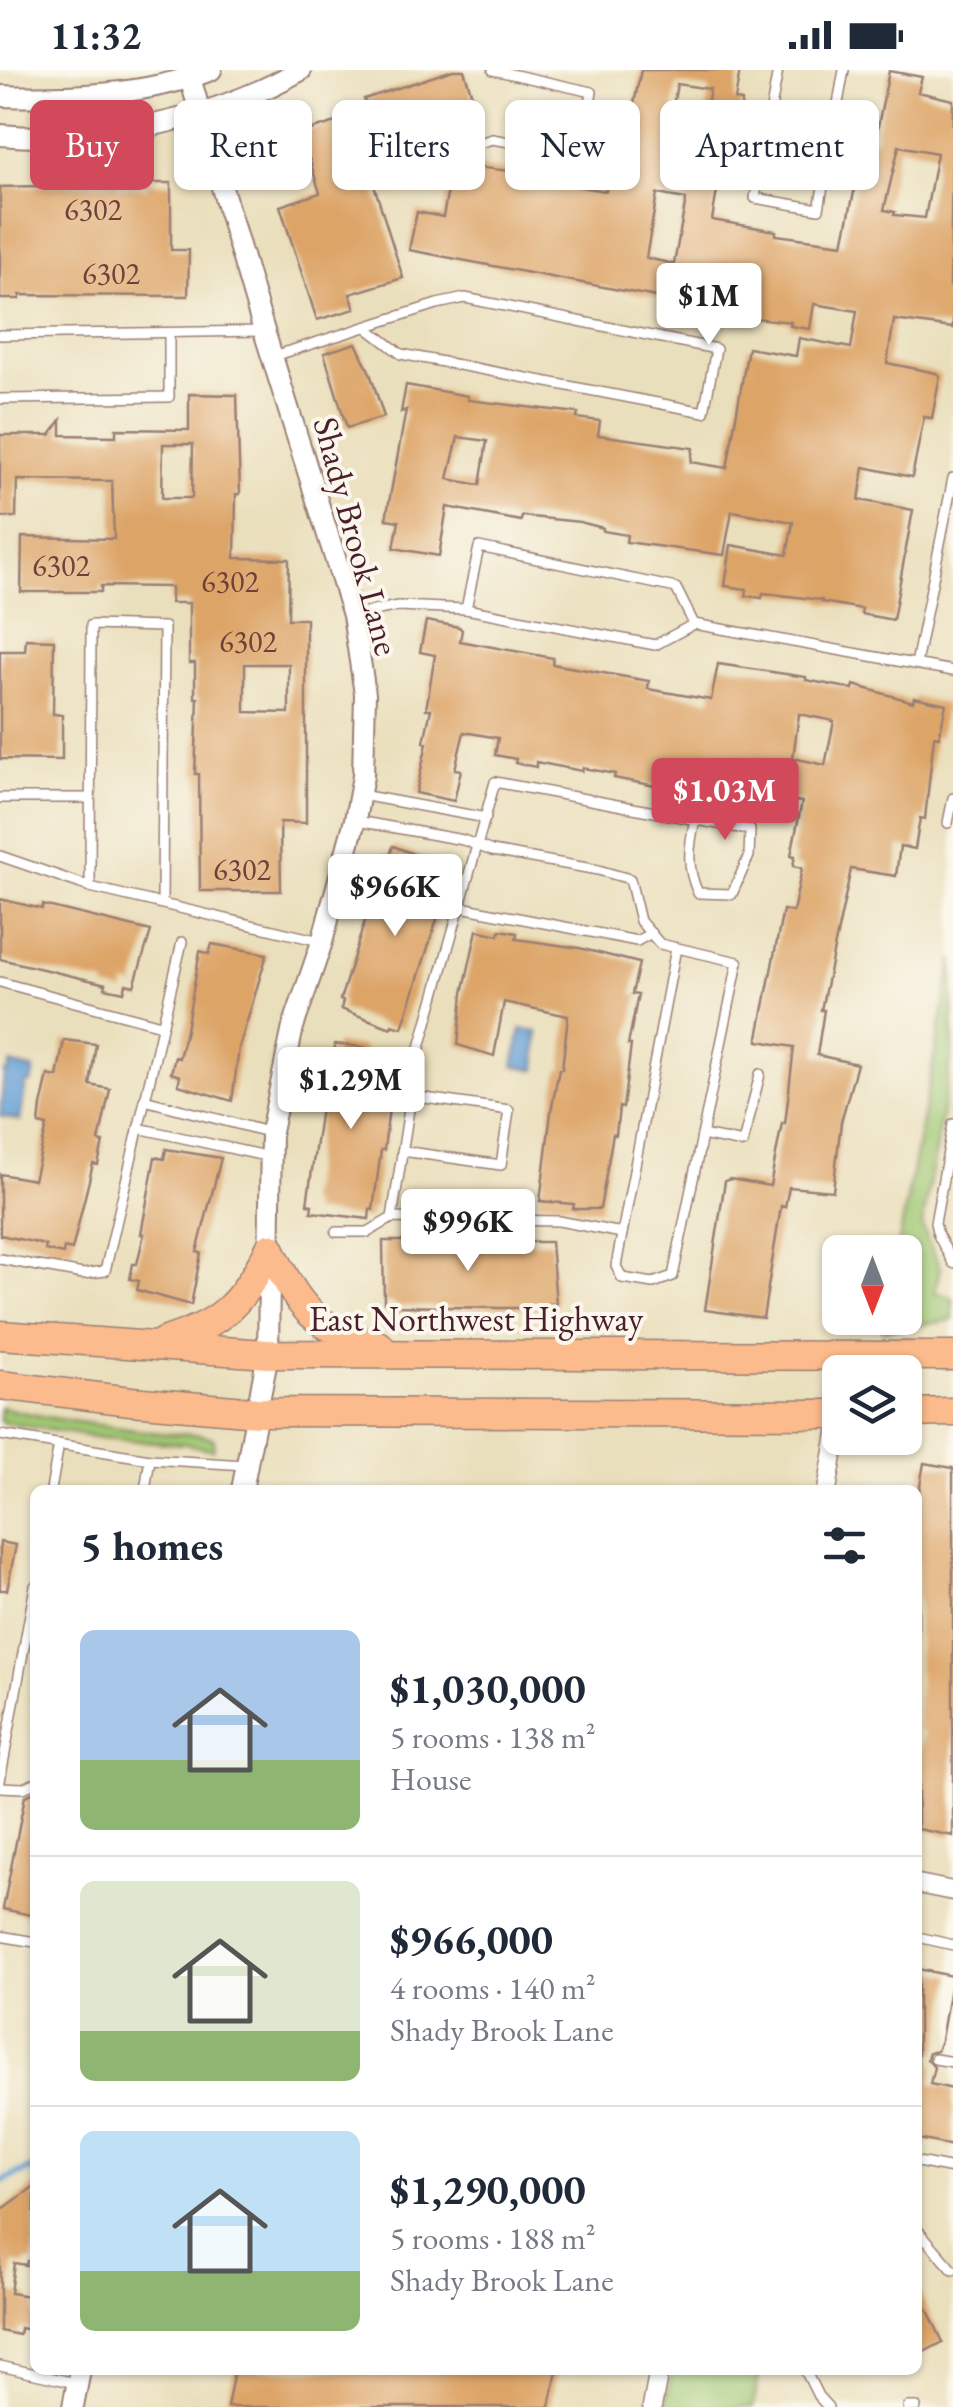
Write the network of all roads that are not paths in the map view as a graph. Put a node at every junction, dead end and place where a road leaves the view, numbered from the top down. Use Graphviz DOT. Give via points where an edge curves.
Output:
graph roads {
  1 [pos="211,70"];
  2 [pos="300,70"];
  3 [pos="493,70"];
  4 [pos="778,70"];
  5 [pos="844,70"];
  6 [pos="190,78"];
  7 [pos="0,96"];
  8 [pos="195,100"];
  9 [pos="241,100"];
  10 [pos="174,118"];
  11 [pos="0,134"];
  12 [pos="485,140"];
  13 [pos="221,190"];
  14 [pos="366,328"];
  15 [pos="264,331"];
  16 [pos="169,333"];
  17 [pos="0,335"];
  18 [pos="272,357"];
  19 [pos="0,399"];
  20 [pos="953,478"];
  21 [pos="952,492"];
  22 [pos="466,609"];
  23 [pos="353,616"];
  24 [pos="694,624"];
  25 [pos="916,664"];
  26 [pos="953,671"];
  27 [pos="360,794"];
  28 [pos="0,798"];
  29 [pos="90,798"];
  30 [pos="953,798"];
  31 [pos="486,818"];
  32 [pos="695,819"];
  33 [pos="355,820"];
  34 [pos="948,823"];
  35 [pos="479,846"];
  36 [pos="0,856"];
  37 [pos="90,887"];
  38 [pos="162,904"];
  39 [pos="461,907"];
  40 [pos="651,933"];
  41 [pos="182,942"];
  42 [pos="322,942"];
  43 [pos="676,948"];
  44 [pos="0,982"];
  45 [pos="161,1025"];
  46 [pos="760,1074"];
  47 [pos="411,1096"];
  48 [pos="144,1100"];
  49 [pos="953,1124"];
  50 [pos="138,1128"];
  51 [pos="271,1132"];
  52 [pos="702,1135"];
  53 [pos="402,1151"];
  54 [pos="270,1158"];
  55 [pos="392,1218"];
  56 [pos="336,1232"];
  57 [pos="622,1233"];
  58 [pos="270,1248"];
  59 [pos="0,1259"];
  60 [pos="953,1263"];
  61 [pos="0,1335"];
  62 [pos="148,1347"];
  63 [pos="268,1354"];
  64 [pos="431,1356"];
  65 [pos="953,1356"];
  66 [pos="0,1385"];
  67 [pos="257,1412"];
  68 [pos="953,1412"];
  69 [pos="922,1413"];
  70 [pos="822,1416"];
  71 [pos="0,1434"];
  72 [pos="59,1444"];
  73 [pos="833,1455"];
  74 [pos="150,1459"];
  75 [pos="247,1465"];
  76 [pos="52,1485"];
  77 [pos="146,1485"];
  78 [pos="243,1485"];
  79 [pos="828,1485"];
  80 [pos="30,1614"];
  81 [pos="0,1784"];
  82 [pos="30,1785"];
  83 [pos="922,1885"];
  84 [pos="953,1891"];
  85 [pos="0,1936"];
  86 [pos="922,1938"];
  87 [pos="30,1941"];
  88 [pos="953,1945"];
  89 [pos="935,2059"];
  90 [pos="953,2062"];
  91 [pos="922,2163"];
  92 [pos="953,2169"];
  93 [pos="922,2235"];
  94 [pos="953,2270"];
  95 [pos="0,2366"];
  96 [pos="30,2370"];
  97 [pos="658,2375"];
  98 [pos="808,2375"];
  99 [pos="79,2377"];
  100 [pos="73,2407"];
  101 [pos="652,2407"];
  102 [pos="828,2407"];
  103 [pos="908,2407"];
  104 [pos="916,2407"];
  1 -- 6 [label="street"];
  2 -- 9 [label="street"];
  3 -- 12 [label="lane" via="592,92 580,154"];
  4 -- 5 [label="lane" via="755,198 819,209"];
  6 -- 7 [label="street" via="109,94"];
  6 -- 8 [label="street, Shady Brook Lane"];
  10 -- 11 [label="street" via="82,135"];
  13 -- 15 [label="street, Shady Brook Lane"];
  14 -- 14 [label="lane" via="464,298 716,350 704,412 401,354"];
  14 -- 18 [label="lane"];
  15 -- 16 [label="lane"];
  15 -- 18 [label="street, Shady Brook Lane"];
  16 -- 17 [label="lane"];
  16 -- 19 [label="lane" via="170,397"];
  18 -- 23 [label="street, Shady Brook Lane"];
  20 -- 21 [label="lane"];
  21 -- 25 [label="lane"];
  22 -- 23 [label="lane" via="398,606"];
  22 -- 24 [label="lane" via="655,645"];
  22 -- 24 [label="lane" via="479,547 676,588"];
  23 -- 27 [label="street, Shady Brook Lane" via="364,694"];
  24 -- 25 [label="lane"];
  25 -- 26 [label="lane"];
  27 -- 31 [label="lane"];
  27 -- 33 [label="street, Shady Brook Lane"];
  28 -- 29 [label="lane"];
  29 -- 37 [label="lane"];
  29 -- 38 [label="lane" via="91,625 164,627"];
  30 -- 34 [label="lane"];
  31 -- 32 [label="lane" via="494,782"];
  31 -- 35 [label="lane"];
  32 -- 32 [label="lane" via="750,830 750,856 732,894 698,893 688,850"];
  33 -- 35 [label="lane"];
  33 -- 42 [label="street, Shady Brook Lane"];
  35 -- 39 [label="lane"];
  35 -- 40 [label="lane" via="630,879 640,920"];
  36 -- 37 [label="lane"];
  37 -- 38 [label="lane"];
  38 -- 42 [label="lane"];
  39 -- 40 [label="lane" via="636,941"];
  39 -- 47 [label="lane"];
  40 -- 43 [label="lane"];
  41 -- 45 [label="lane"];
  42 -- 51 [label="street, Shady Brook Lane" via="293,1027"];
  43 -- 52 [label="lane" via="738,962"];
  43 -- 57 [label="lane"];
  44 -- 45 [label="lane"];
  45 -- 48 [label="lane"];
  46 -- 52 [label="lane" via="743,1143"];
  47 -- 53 [label="lane"];
  47 -- 53 [label="lane" via="509,1110 501,1165"];
  48 -- 50 [label="lane"];
  48 -- 51 [label="lane"];
  49 -- 60 [label="lane" via="935,1223"];
  50 -- 54 [label="lane"];
  50 -- 59 [label="lane" via="106,1271 83,1274"];
  51 -- 54 [label="street, Shady Brook Lane"];
  52 -- 57 [label="lane" via="673,1276 653,1283 622,1278 616,1266"];
  53 -- 55 [label="lane"];
  54 -- 58 [label="street, Shady Brook Lane"];
  55 -- 56 [label="lane" via="368,1232"];
  55 -- 57 [label="lane" via="560,1221"];
  58 -- 62 [label="main road" via="254,1279 217,1321"];
  58 -- 63 [label="street, Shady Brook Lane"];
  58 -- 64 [label="main road" via="294,1295 337,1334"];
  61 -- 62 [label="main road, East Northwest Highway"];
  62 -- 63 [label="main road, East Northwest Highway"];
  63 -- 64 [label="main road, East Northwest Highway"];
  63 -- 67 [label="street, Shady Brook Lane"];
  64 -- 65 [label="main road, East Northwest Highway"];
  66 -- 67 [label="main road"];
  67 -- 70 [label="main road"];
  67 -- 75 [label="street, Shady Brook Lane"];
  68 -- 69 [label="main road"];
  71 -- 72 [label="lane"];
  72 -- 74 [label="lane"];
  72 -- 76 [label="lane"];
  73 -- 79 [label="street"];
  74 -- 75 [label="lane"];
  74 -- 77 [label="lane"];
  75 -- 78 [label="street, Shady Brook Lane"];
  80 -- 81 [label="lane"];
  81 -- 82 [label="lane"];
  83 -- 84 [label="street"];
  85 -- 87 [label="lane"];
  86 -- 88 [label="lane"];
  89 -- 90 [label="lane"];
  91 -- 92 [label="lane"];
  93 -- 94 [label="lane"];
  95 -- 96 [label="lane"];
  97 -- 101 [label="street"];
  98 -- 102 [label="lane"];
  99 -- 100 [label="street"];
  103 -- 104 [label="lane"];
}
